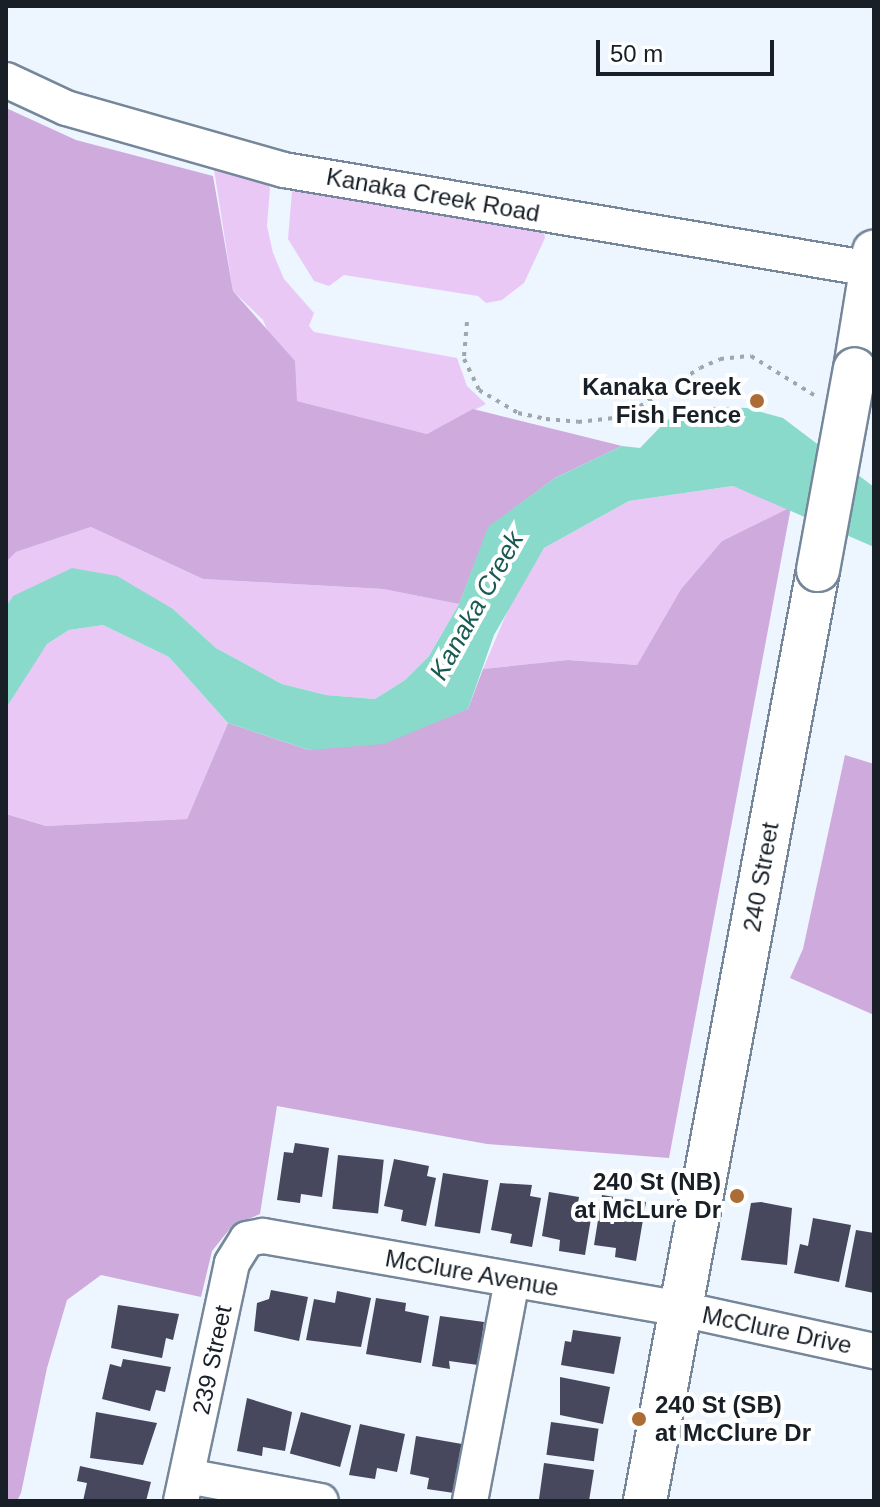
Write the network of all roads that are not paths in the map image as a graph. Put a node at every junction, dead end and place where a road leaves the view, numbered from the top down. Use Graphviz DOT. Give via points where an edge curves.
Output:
graph roads {
  1 [pos="6,80"];
  2 [pos="872,260"];
  3 [pos="263,1236"];
  4 [pos="512,1280"];
  5 [pos="681,1309"];
  6 [pos="874,1351"];
  7 [pos="184,1488"];
  8 [pos="321,1501"];
  9 [pos="470,1501"];
  10 [pos="645,1501"];
  1 -- 2 [label="street, Kanaka Creek Road" via="66,108 284,170"];
  2 -- 5 [label="main road, 240 Street, bridge"];
  3 -- 4 [label="street, McClure Avenue"];
  3 -- 7 [label="street, 239 Street" via="247,1239 232,1263"];
  4 -- 5 [label="street, McClure Avenue"];
  4 -- 9 [label="street"];
  5 -- 6 [label="street, McClure Drive"];
  5 -- 10 [label="main road, 240 Street"];
  7 -- 8 [label="street"];
}
